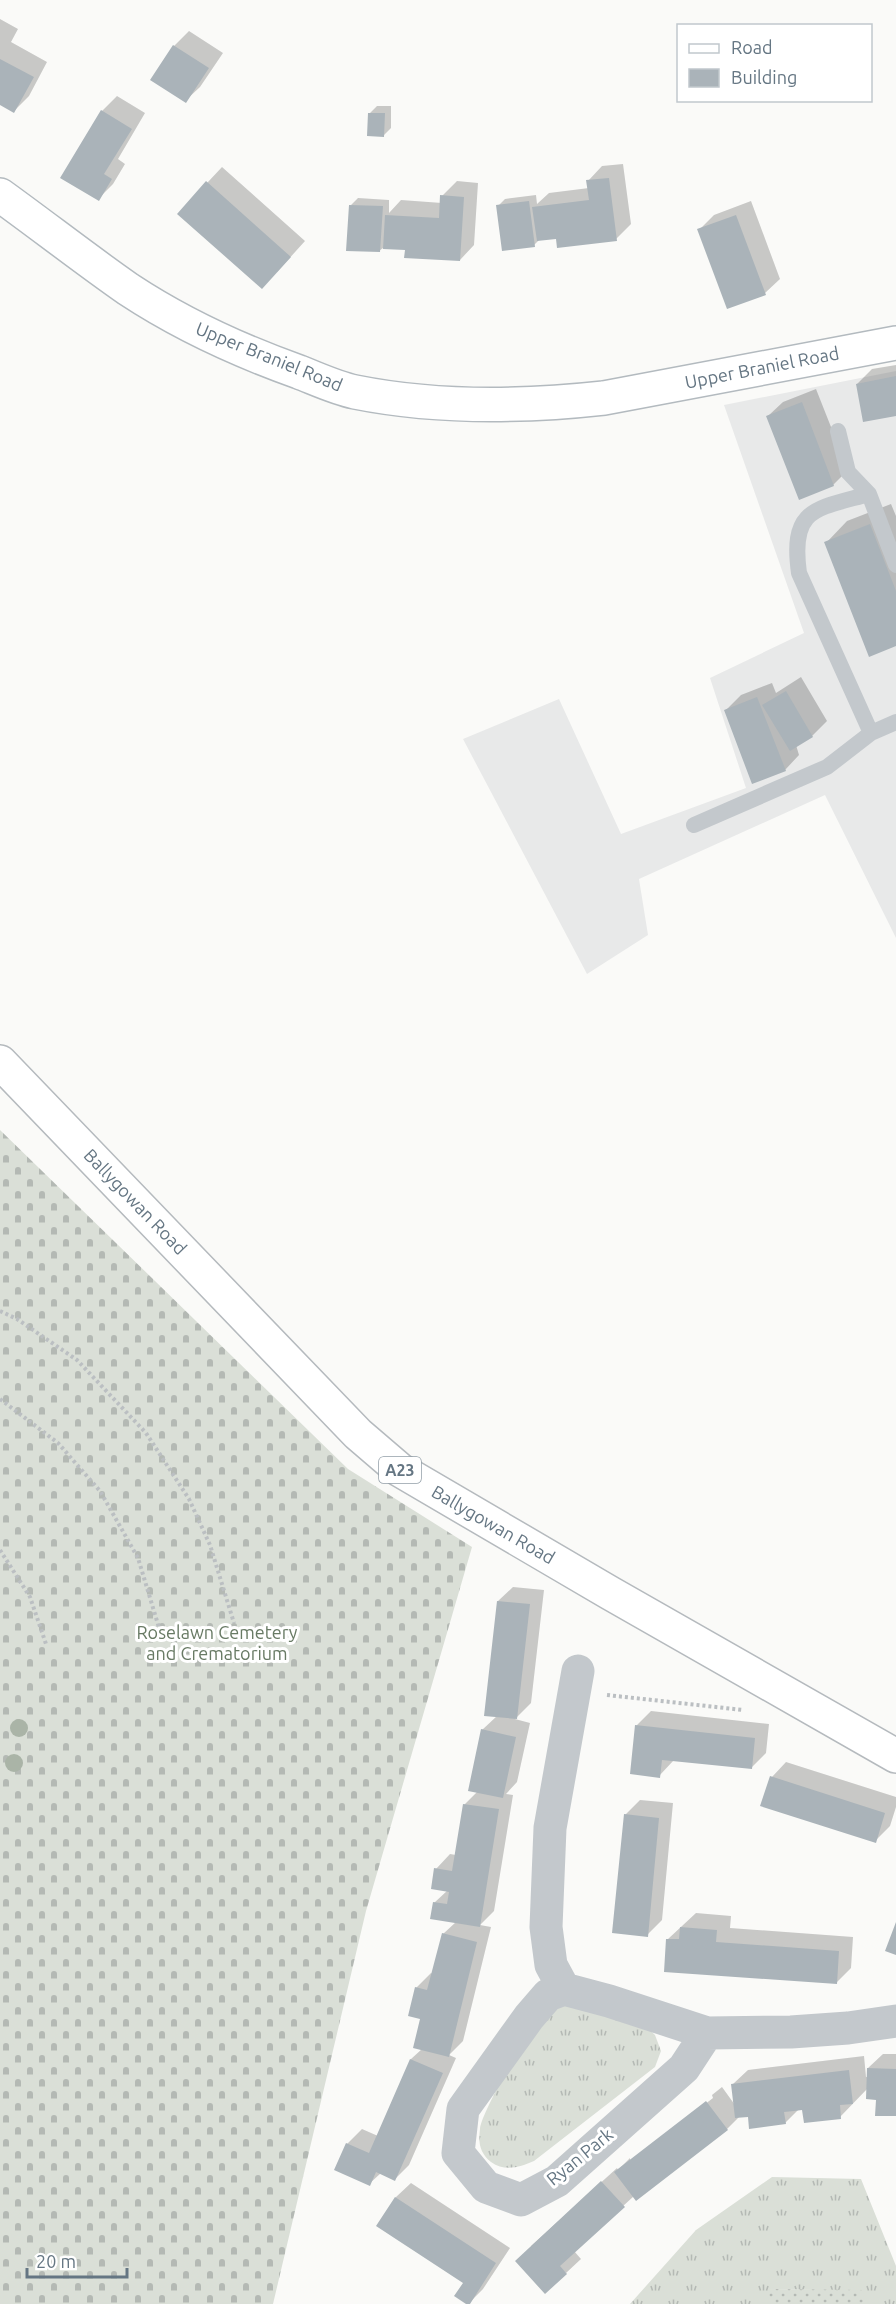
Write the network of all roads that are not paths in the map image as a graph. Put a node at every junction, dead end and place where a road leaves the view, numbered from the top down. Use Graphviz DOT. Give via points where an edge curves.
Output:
graph roads {
  1 [pos="0,195"];
  2 [pos="896,343"];
  3 [pos="838,431"];
  4 [pos="869,494"];
  5 [pos="896,565"];
  6 [pos="896,722"];
  7 [pos="871,733"];
  8 [pos="694,825"];
  9 [pos="0,1062"];
  10 [pos="577,1681"];
  11 [pos="896,1756"];
  12 [pos="564,1989"];
  13 [pos="896,2021"];
  14 [pos="707,2033"];
  1 -- 2 [label="main road, Upper Braniel Road" via="129,289 206,334 353,391 409,400 486,404 571,402"];
  3 -- 4 [label="lane" via="848,472"];
  4 -- 5 [label="lane"];
  4 -- 7 [label="lane" via="821,507 800,524 795,547 799,573"];
  6 -- 7 [label="lane"];
  7 -- 8 [label="lane" via="827,767"];
  9 -- 11 [label="main road, Ballygowan Road / A23" via="358,1434 400,1470"];
  10 -- 12 [label="street" via="550,1828 547,1916 551,1965"];
  12 -- 14 [label="street"];
  12 -- 14 [label="street, Ryan Park" via="548,1995 463,2109 458,2153 486,2187 521,2200 557,2181 684,2068"];
  13 -- 14 [label="street" via="791,2032"];
}
